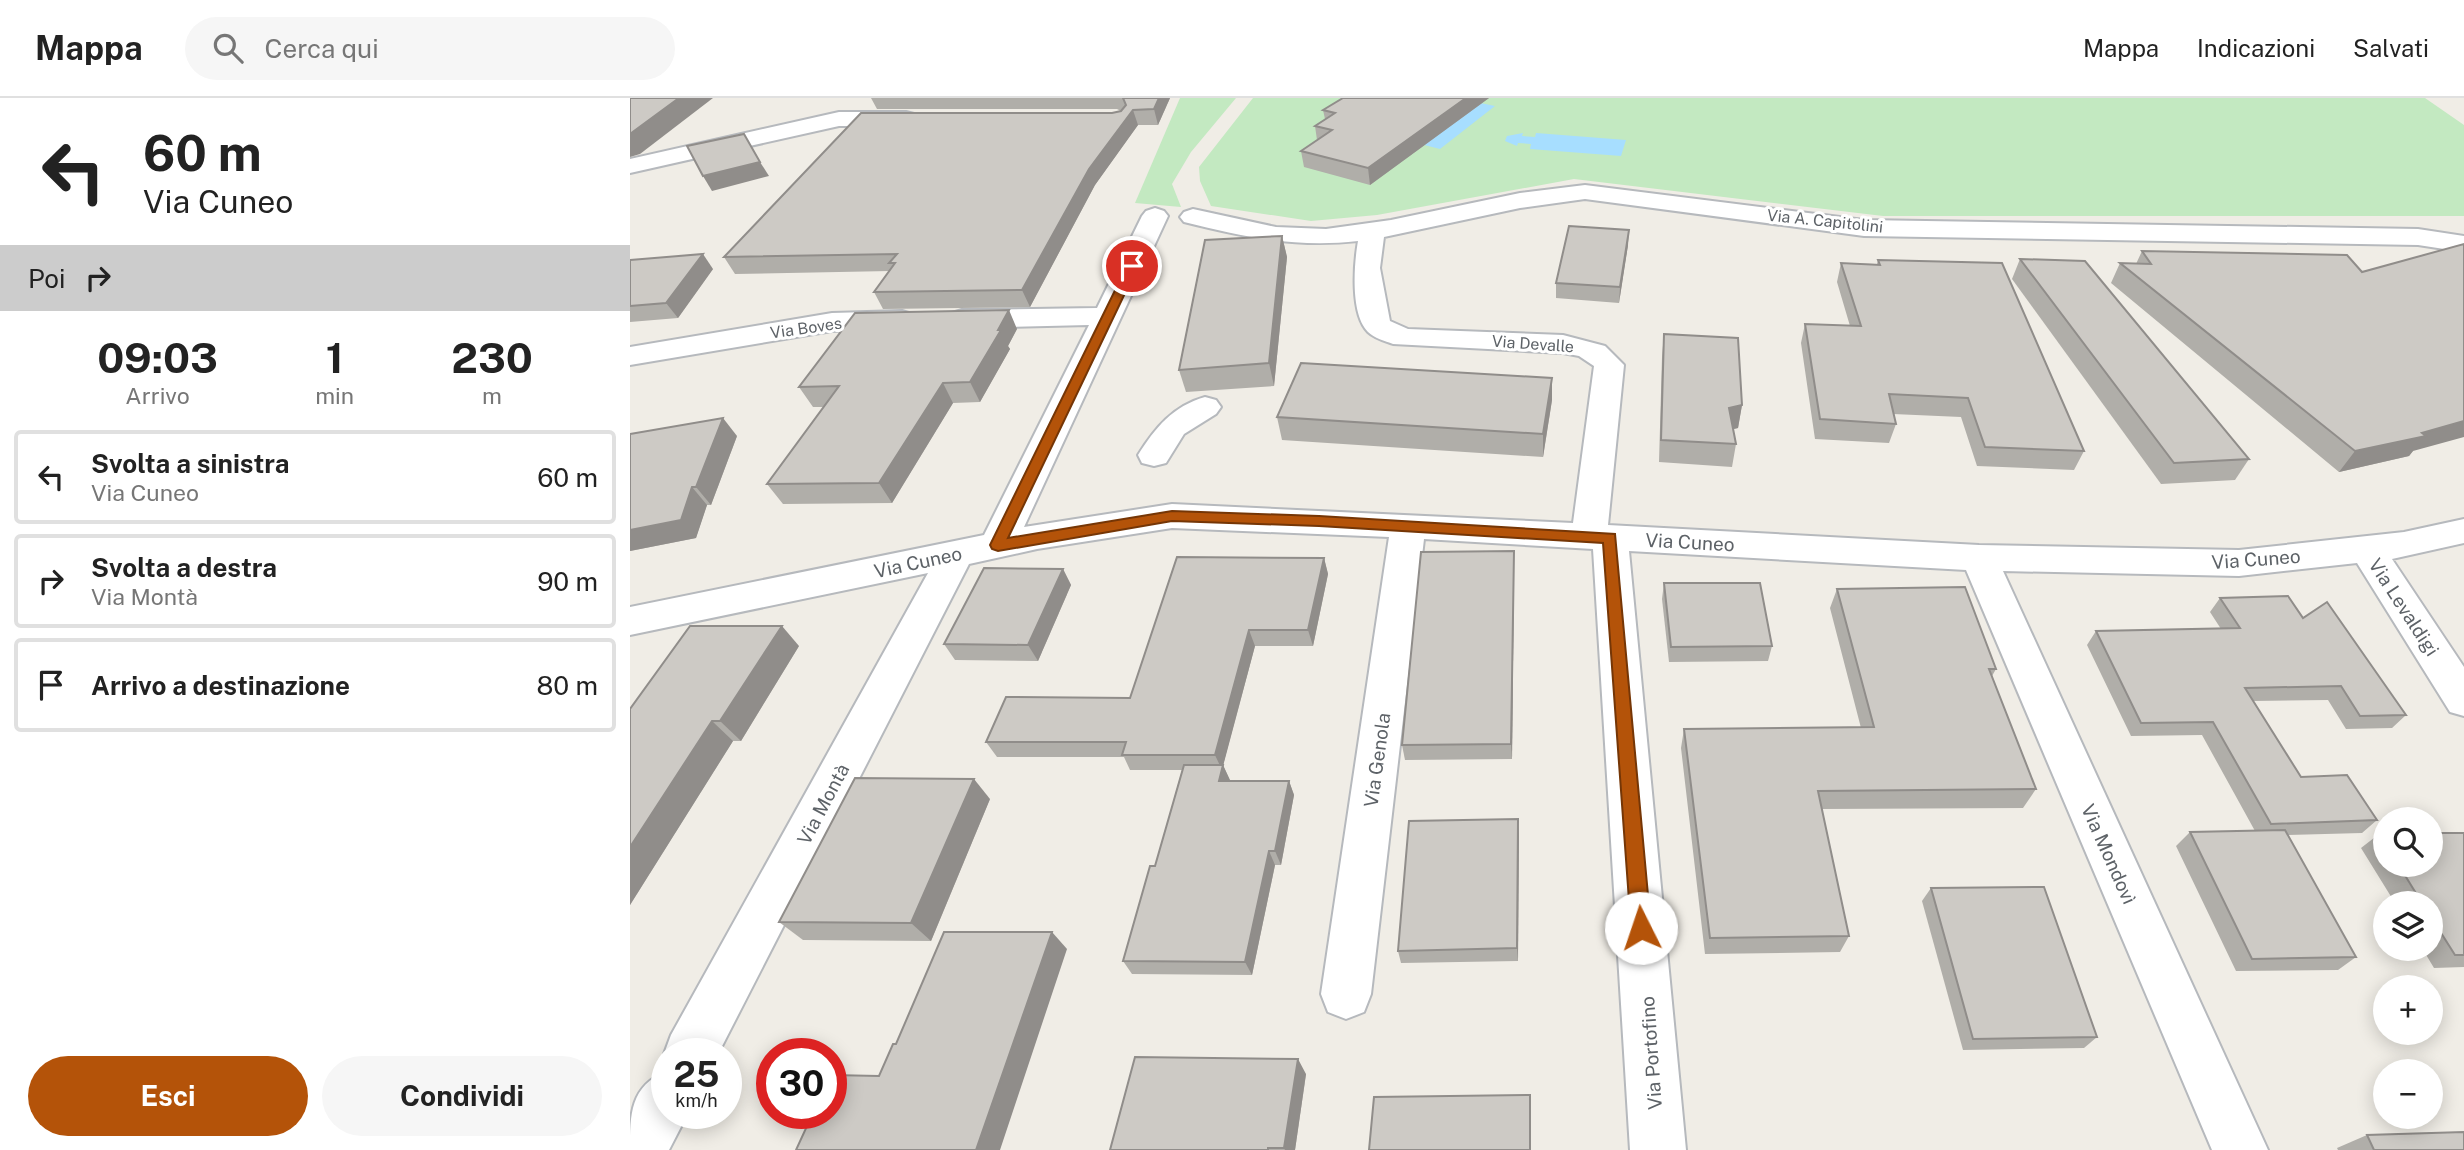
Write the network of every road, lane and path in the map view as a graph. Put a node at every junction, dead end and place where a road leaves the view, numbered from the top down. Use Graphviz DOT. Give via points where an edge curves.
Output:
graph roads {
  1 [pos="922,119"];
  2 [pos="630,166"];
  3 [pos="1155,216"];
  4 [pos="1193,217"];
  5 [pos="1372,230"];
  6 [pos="2464,244"];
  7 [pos="1109,316"];
  8 [pos="630,356"];
  9 [pos="1205,407"];
  10 [pos="1154,455"];
  11 [pos="1408,526"];
  12 [pos="2464,531"];
  13 [pos="1599,538"];
  14 [pos="2367,549"];
  15 [pos="977,550"];
  16 [pos="1979,558"];
  17 [pos="630,621"];
  18 [pos="2464,700"];
  19 [pos="1346,994"];
  20 [pos="699,1038"];
  21 [pos="651,1128"];
  22 [pos="639,1150"];
  23 [pos="1658,1150"];
  24 [pos="2240,1150"];
  1 -- 2 [label="street" via="839,119"];
  3 -- 7 [label="street, Via Montà"];
  4 -- 5 [label="street, Via A. Capitolini" via="1289,235 1324,237"];
  5 -- 6 [label="street, Via A. Capitolini" via="1585,192 1864,228 2418,237"];
  5 -- 13 [label="street, Via Devalle" via="1367,268 1373,317 1379,327 1403,338 1563,344 1602,355 1609,365"];
  7 -- 8 [label="street, Via Boves" via="832,322"];
  7 -- 15 [label="street, Via Montà"];
  9 -- 10 [label="street" via="1172,427"];
  11 -- 13 [label="street, Via Cuneo"];
  11 -- 15 [label="street, Via Cuneo" via="1172,516"];
  11 -- 19 [label="street, Via Genola"];
  12 -- 14 [label="street, Via Cuneo"];
  13 -- 16 [label="street, Via Cuneo"];
  13 -- 23 [label="street, Via Portofino"];
  14 -- 16 [label="street, Via Cuneo" via="2239,563"];
  14 -- 18 [label="street, Via Levaldigi"];
  15 -- 17 [label="street, Via Cuneo"];
  15 -- 20 [label="street, Via Montà"];
  16 -- 24 [label="street, Via Mondovì"];
  21 -- 22 [label="street"];
}
